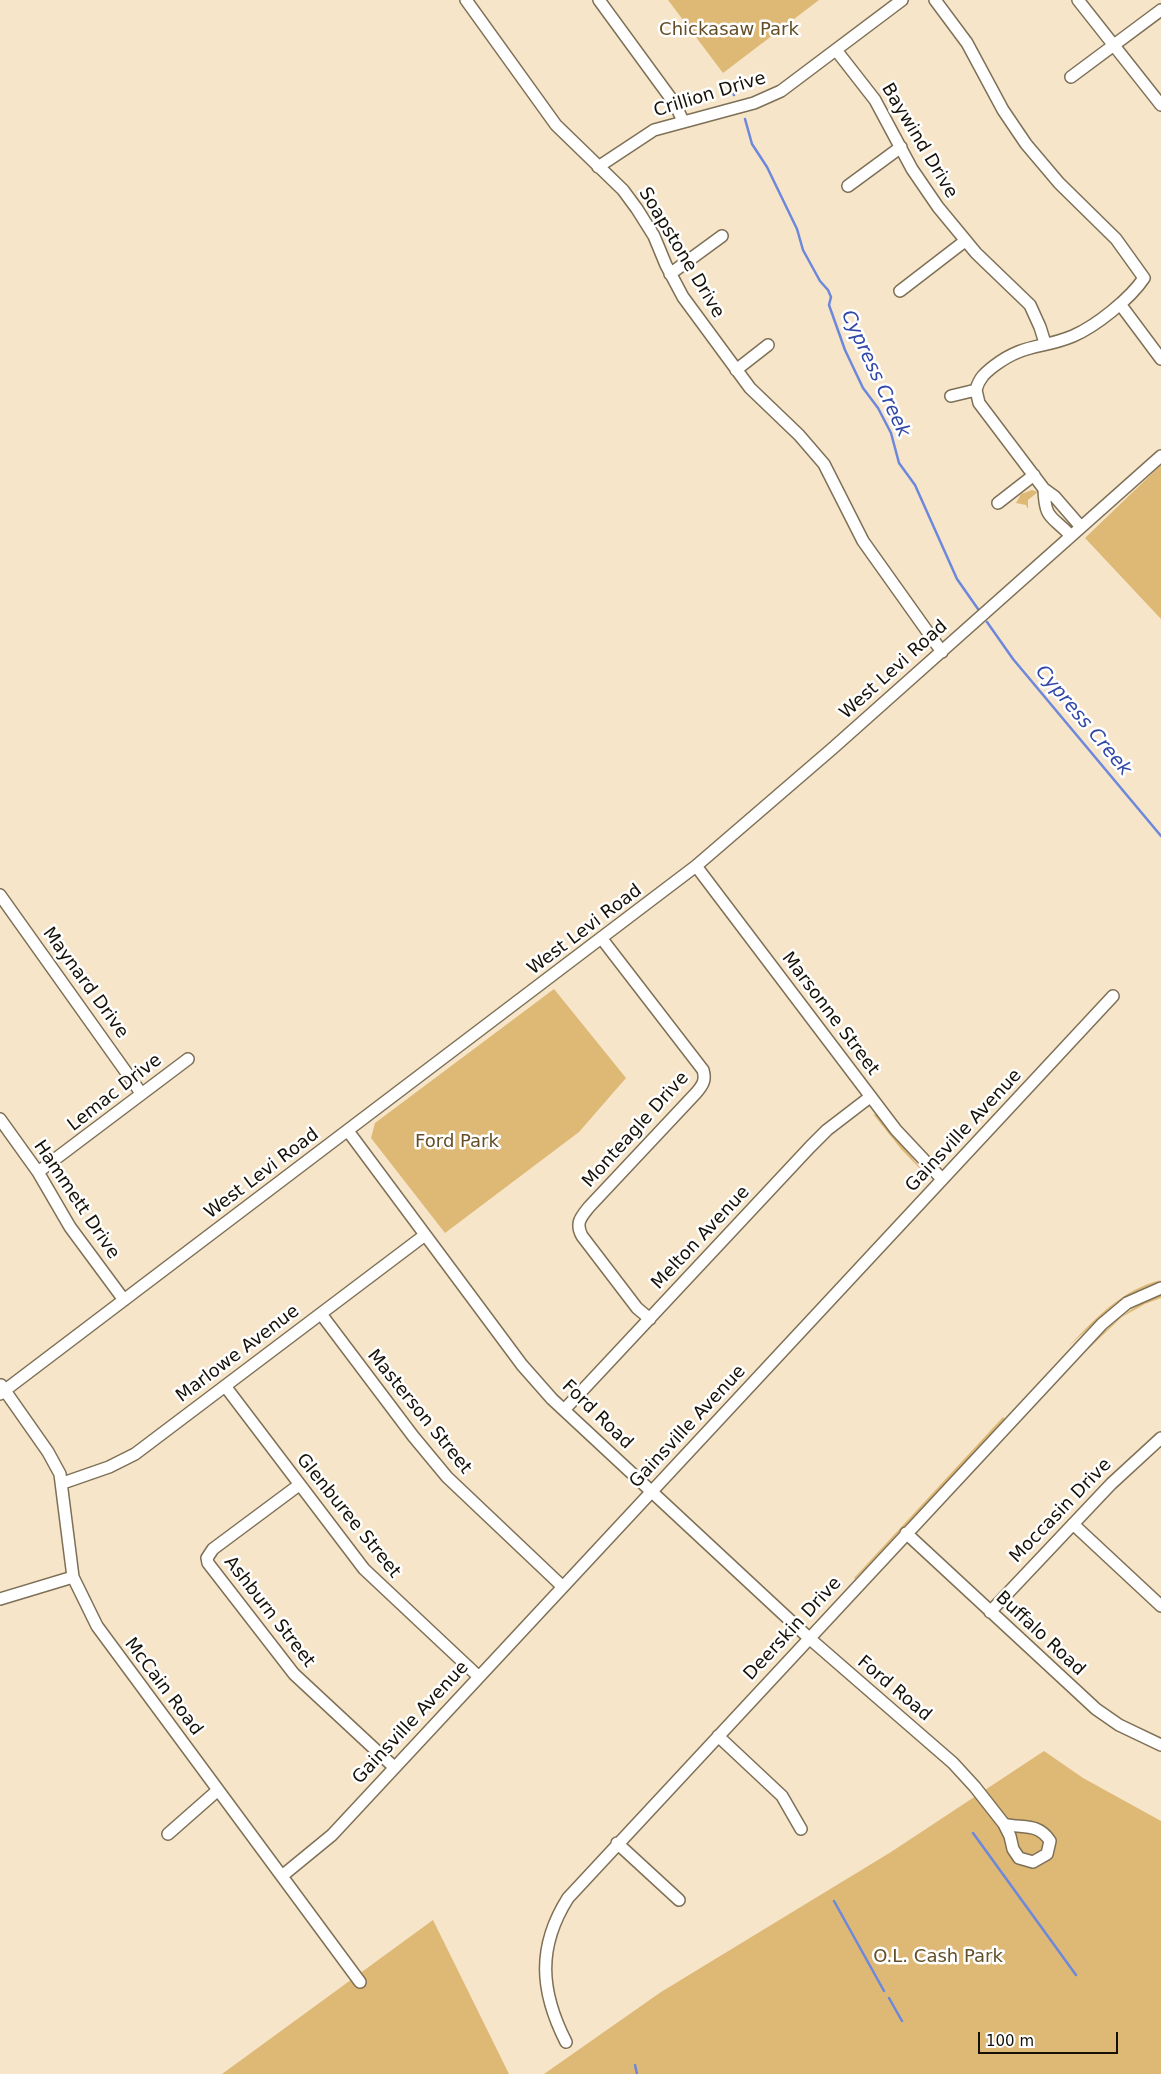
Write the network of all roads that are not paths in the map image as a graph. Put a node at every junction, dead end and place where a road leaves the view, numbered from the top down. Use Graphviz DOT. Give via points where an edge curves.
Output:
graph roads {
  1 [pos="466,0"];
  2 [pos="599,0"];
  3 [pos="902,0"];
  4 [pos="935,0"];
  5 [pos="1078,0"];
  6 [pos="1161,10"];
  7 [pos="1114,46"];
  8 [pos="836,50"];
  9 [pos="1072,77"];
  10 [pos="1161,105"];
  11 [pos="683,121"];
  12 [pos="900,147"];
  13 [pos="598,167"];
  14 [pos="848,186"];
  15 [pos="722,236"];
  16 [pos="965,241"];
  17 [pos="670,274"];
  18 [pos="900,291"];
  19 [pos="1120,304"];
  20 [pos="1045,344"];
  21 [pos="768,346"];
  22 [pos="1161,359"];
  23 [pos="736,370"];
  24 [pos="976,390"];
  25 [pos="951,396"];
  26 [pos="1161,456"];
  27 [pos="1034,476"];
  28 [pos="1044,489"];
  29 [pos="998,503"];
  30 [pos="1081,527"];
  31 [pos="1071,536"];
  32 [pos="942,652"];
  33 [pos="696,866"];
  34 [pos="0,895"];
  35 [pos="602,939"];
  36 [pos="1113,996"];
  37 [pos="188,1059"];
  38 [pos="141,1093"];
  39 [pos="870,1097"];
  40 [pos="0,1119"];
  41 [pos="348,1131"];
  42 [pos="38,1172"];
  43 [pos="942,1179"];
  44 [pos="425,1235"];
  45 [pos="1161,1288"];
  46 [pos="124,1300"];
  47 [pos="321,1314"];
  48 [pos="650,1319"];
  49 [pos="225,1386"];
  50 [pos="2,1390"];
  51 [pos="564,1410"];
  52 [pos="1161,1438"];
  53 [pos="63,1483"];
  54 [pos="300,1485"];
  55 [pos="652,1492"];
  56 [pos="1073,1524"];
  57 [pos="906,1533"];
  58 [pos="73,1577"];
  59 [pos="563,1587"];
  60 [pos="0,1599"];
  61 [pos="1161,1606"];
  62 [pos="990,1612"];
  63 [pos="809,1638"];
  64 [pos="479,1677"];
  65 [pos="718,1736"];
  66 [pos="1161,1745"];
  67 [pos="394,1767"];
  68 [pos="218,1790"];
  69 [pos="1004,1824"];
  70 [pos="801,1829"];
  71 [pos="168,1834"];
  72 [pos="617,1843"];
  73 [pos="282,1876"];
  74 [pos="679,1900"];
  75 [pos="360,1982"];
  76 [pos="566,2042"];
  1 -- 13 [label="street, Soapstone Drive" via="556,126"];
  2 -- 11 [label="street" via="675,104"];
  3 -- 8 [label="street, Crillion Drive"];
  4 -- 19 [label="street" via="967,43 1003,110 1029,148 1116,240 1144,278"];
  5 -- 7 [label="street"];
  6 -- 7 [label="street"];
  7 -- 9 [label="street"];
  7 -- 10 [label="street"];
  8 -- 11 [label="street, Crillion Drive" via="788,87 767,98"];
  8 -- 12 [label="street, Baywind Drive" via="875,100"];
  11 -- 13 [label="street, Crillion Drive" via="654,130"];
  12 -- 14 [label="street"];
  12 -- 16 [label="street, Baywind Drive" via="933,200"];
  13 -- 17 [label="street, Soapstone Drive" via="623,190 637,209 654,236"];
  15 -- 17 [label="street"];
  16 -- 18 [label="street"];
  16 -- 20 [label="street, Baywind Drive" via="1030,305"];
  17 -- 23 [label="street, Soapstone Drive"];
  19 -- 20 [label="street" via="1078,333"];
  19 -- 22 [label="street"];
  20 -- 24 [label="street" via="1006,357 984,373"];
  21 -- 23 [label="street"];
  23 -- 32 [label="street, Soapstone Drive" via="756,396 800,435 824,464 863,541"];
  24 -- 25 [label="street"];
  24 -- 27 [label="street" via="979,403"];
  26 -- 30 [label="street, West Levi Road"];
  27 -- 28 [label="street"];
  27 -- 29 [label="street"];
  28 -- 30 [label="street"];
  28 -- 31 [label="street" via="1046,511"];
  30 -- 31 [label="street, West Levi Road"];
  31 -- 32 [label="street, West Levi Road"];
  32 -- 33 [label="street, West Levi Road"];
  33 -- 35 [label="street, West Levi Road"];
  33 -- 39 [label="street, Marsonne Street"];
  34 -- 38 [label="street, Maynard Drive"];
  35 -- 41 [label="street, West Levi Road"];
  35 -- 48 [label="street, Monteagle Drive" via="705,1076 696,1093 589,1207 579,1222 582,1236 637,1308"];
  36 -- 43 [label="street, Gainsville Avenue"];
  37 -- 38 [label="street, Lemac Drive"];
  38 -- 42 [label="street, Lemac Drive"];
  39 -- 43 [label="street, Marsonne Street" via="913,1150"];
  39 -- 48 [label="street, Melton Avenue" via="820,1137"];
  40 -- 42 [label="street, Hammett Drive"];
  41 -- 44 [label="street, Ford Road"];
  41 -- 46 [label="street, West Levi Road"];
  42 -- 46 [label="street, Hammett Drive" via="70,1227"];
  43 -- 55 [label="street, Gainsville Avenue"];
  44 -- 47 [label="street, Marlowe Avenue"];
  44 -- 51 [label="street, Ford Road" via="522,1365"];
  45 -- 57 [label="street, Deerskin Drive" via="1127,1303 1102,1324"];
  46 -- 50 [label="street, West Levi Road"];
  47 -- 49 [label="street, Marlowe Avenue"];
  47 -- 59 [label="street, Masterson Street" via="448,1478"];
  48 -- 51 [label="street, Melton Avenue"];
  49 -- 53 [label="street, Marlowe Avenue" via="134,1454 109,1467"];
  49 -- 54 [label="street, Glenburee Street"];
  50 -- 53 [label="street, McCain Road" via="55,1462"];
  51 -- 55 [label="street, Ford Road"];
  52 -- 56 [label="street, Moccasin Drive"];
  53 -- 58 [label="street, McCain Road"];
  54 -- 64 [label="street, Glenburee Street" via="364,1569"];
  54 -- 67 [label="street, Ashburn Street" via="214,1548 207,1558 208,1563 294,1674"];
  55 -- 59 [label="street, Gainsville Avenue"];
  55 -- 63 [label="street, Ford Road"];
  56 -- 61 [label="street"];
  56 -- 62 [label="street, Moccasin Drive"];
  57 -- 62 [label="street, Buffalo Road"];
  57 -- 63 [label="street, Deerskin Drive"];
  58 -- 60 [label="street"];
  58 -- 68 [label="street, McCain Road" via="104,1637"];
  59 -- 64 [label="street, Gainsville Avenue"];
  62 -- 66 [label="street, Buffalo Road" via="1102,1714"];
  63 -- 65 [label="street, Deerskin Drive"];
  63 -- 69 [label="street, Ford Road" via="869,1693 936,1747 975,1787"];
  64 -- 67 [label="street, Gainsville Avenue"];
  65 -- 70 [label="street" via="782,1796"];
  65 -- 72 [label="street, Deerskin Drive"];
  67 -- 73 [label="street, Gainsville Avenue" via="325,1842"];
  68 -- 71 [label="street"];
  68 -- 73 [label="street, McCain Road"];
  72 -- 74 [label="street"];
  72 -- 76 [label="street, Deerskin Drive" via="568,1898 550,1935 545,1965 547,1993 552,2014"];
  73 -- 75 [label="street, McCain Road"];
}
